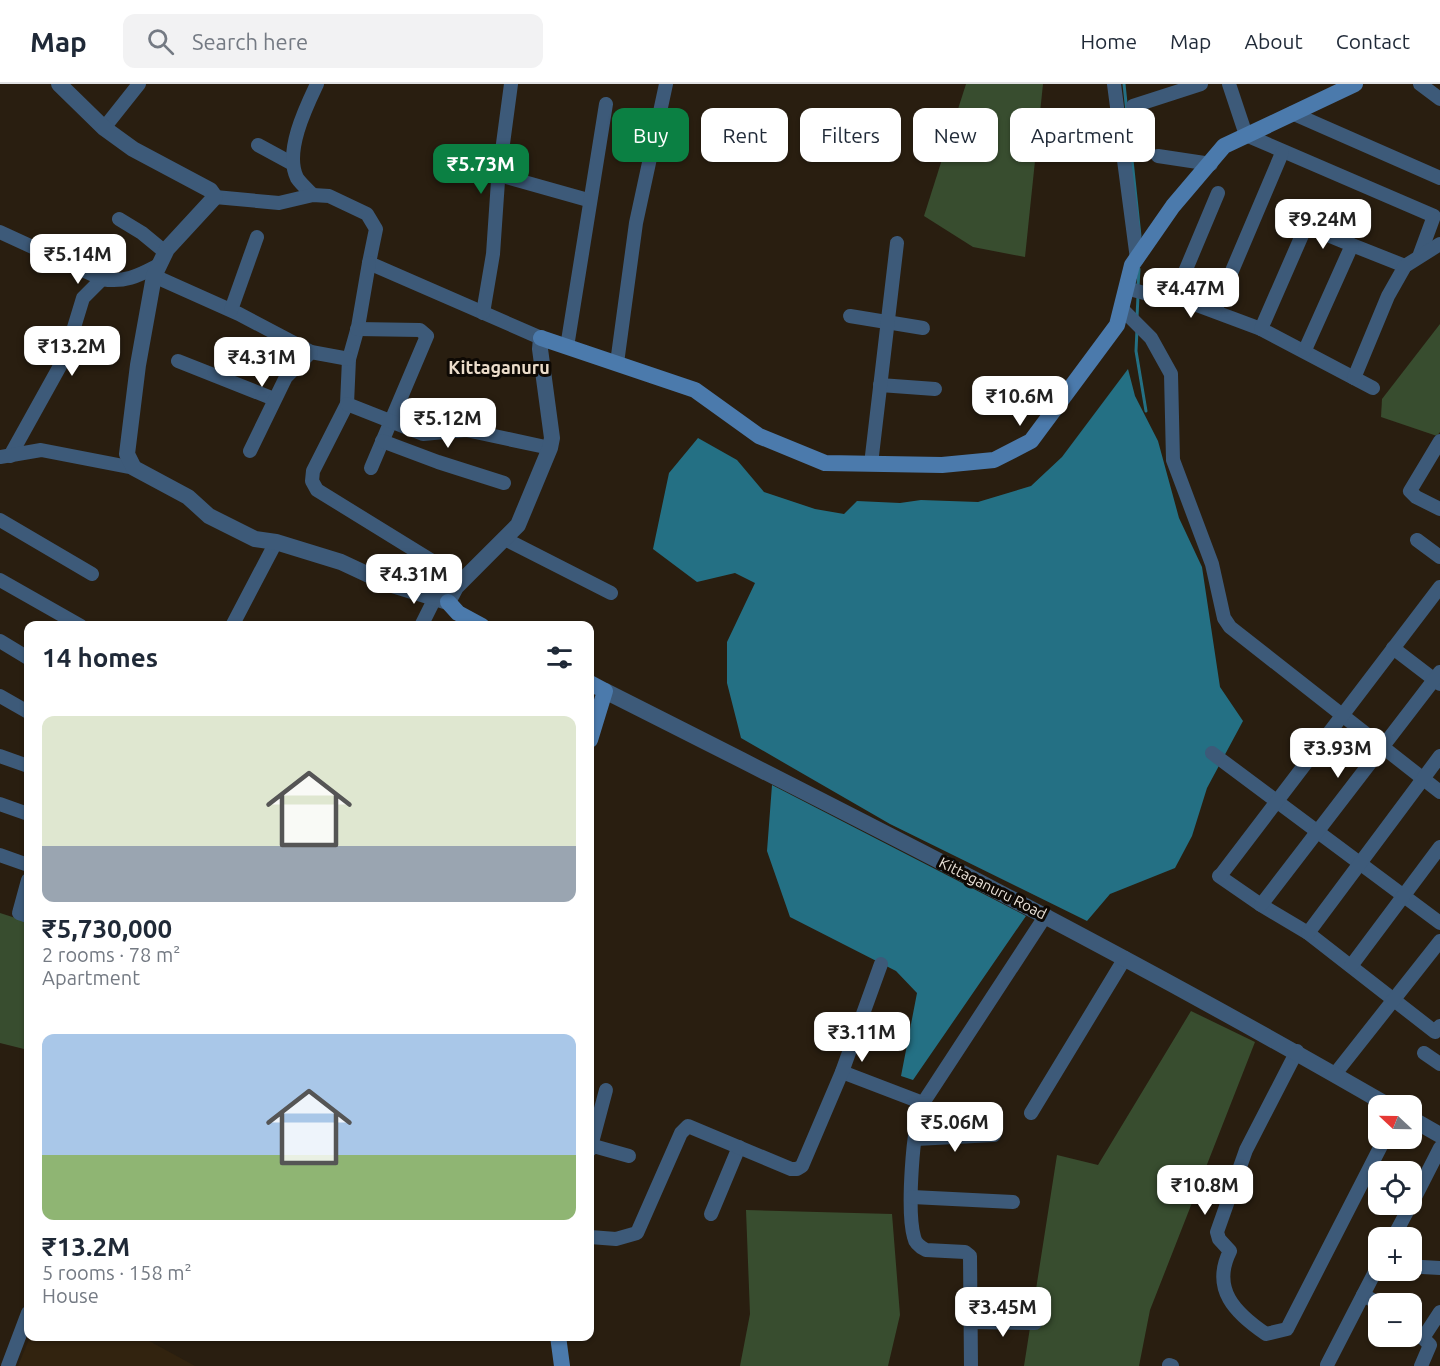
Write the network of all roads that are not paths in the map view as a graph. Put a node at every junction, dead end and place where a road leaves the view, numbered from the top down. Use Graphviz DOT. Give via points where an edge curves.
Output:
graph roads {
  1 [pos="59,84"];
  2 [pos="139,84"];
  3 [pos="317,84"];
  4 [pos="511,84"];
  5 [pos="666,84"];
  6 [pos="1114,84"];
  7 [pos="1201,84"];
  8 [pos="1229,84"];
  9 [pos="1355,84"];
  10 [pos="1420,84"];
  11 [pos="1440,99"];
  12 [pos="606,104"];
  13 [pos="1132,106"];
  14 [pos="1292,113"];
  15 [pos="104,128"];
  16 [pos="1246,135"];
  17 [pos="258,145"];
  18 [pos="1282,153"];
  19 [pos="1158,156"];
  20 [pos="293,164"];
  21 [pos="1210,164"];
  22 [pos="499,175"];
  23 [pos="1440,178"];
  24 [pos="1218,193"];
  25 [pos="313,195"];
  26 [pos="215,197"];
  27 [pos="588,200"];
  28 [pos="1438,213"];
  29 [pos="119,219"];
  30 [pos="0,232"];
  31 [pos="257,237"];
  32 [pos="897,243"];
  33 [pos="1440,244"];
  34 [pos="1352,245"];
  35 [pos="1420,254"];
  36 [pos="1137,259"];
  37 [pos="369,262"];
  38 [pos="159,265"];
  39 [pos="1405,266"];
  40 [pos="102,279"];
  41 [pos="1126,288"];
  42 [pos="1178,298"];
  43 [pos="1121,308"];
  44 [pos="231,310"];
  45 [pos="1215,311"];
  46 [pos="483,313"];
  47 [pos="850,316"];
  48 [pos="887,322"];
  49 [pos="923,328"];
  50 [pos="357,329"];
  51 [pos="1261,329"];
  52 [pos="541,338"];
  53 [pos="567,346"];
  54 [pos="1305,350"];
  55 [pos="311,352"];
  56 [pos="349,359"];
  57 [pos="178,361"];
  58 [pos="616,363"];
  59 [pos="1354,378"];
  60 [pos="880,386"];
  61 [pos="1373,388"];
  62 [pos="934,389"];
  63 [pos="274,399"];
  64 [pos="347,404"];
  65 [pos="392,422"];
  66 [pos="382,441"];
  67 [pos="1440,441"];
  68 [pos="550,448"];
  69 [pos="250,451"];
  70 [pos="5,456"];
  71 [pos="871,464"];
  72 [pos="134,468"];
  73 [pos="371,468"];
  74 [pos="504,483"];
  75 [pos="1440,509"];
  76 [pos="0,520"];
  77 [pos="505,538"];
  78 [pos="1417,540"];
  79 [pos="276,542"];
  80 [pos="1440,557"];
  81 [pos="92,574"];
  82 [pos="0,580"];
  83 [pos="463,580"];
  84 [pos="1440,587"];
  85 [pos="611,593"];
  86 [pos="442,600"];
  87 [pos="72,621"];
  88 [pos="235,621"];
  89 [pos="425,621"];
  90 [pos="473,621"];
  91 [pos="0,641"];
  92 [pos="1393,648"];
  93 [pos="24,656"];
  94 [pos="1438,678"];
  95 [pos="597,687"];
  96 [pos="0,696"];
  97 [pos="24,710"];
  98 [pos="594,710"];
  99 [pos="1341,717"];
  100 [pos="1382,748"];
  101 [pos="1212,753"];
  102 [pos="0,756"];
  103 [pos="1440,756"];
  104 [pos="24,765"];
  105 [pos="1422,779"];
  106 [pos="1440,792"];
  107 [pos="1278,799"];
  108 [pos="0,804"];
  109 [pos="24,813"];
  110 [pos="1318,830"];
  111 [pos="1440,847"];
  112 [pos="0,855"];
  113 [pos="1361,862"];
  114 [pos="24,864"];
  115 [pos="24,895"];
  116 [pos="1404,895"];
  117 [pos="1261,906"];
  118 [pos="24,915"];
  119 [pos="1047,915"];
  120 [pos="1440,922"];
  121 [pos="1308,933"];
  122 [pos="1440,941"];
  123 [pos="1125,958"];
  124 [pos="881,964"];
  125 [pos="1351,966"];
  126 [pos="1395,999"];
  127 [pos="1440,1026"];
  128 [pos="1297,1051"];
  129 [pos="1424,1053"];
  130 [pos="1440,1064"];
  131 [pos="842,1072"];
  132 [pos="1335,1074"];
  133 [pos="606,1090"];
  134 [pos="1370,1095"];
  135 [pos="923,1103"];
  136 [pos="1030,1113"];
  137 [pos="1422,1125"];
  138 [pos="594,1132"];
  139 [pos="993,1135"];
  140 [pos="1440,1135"];
  141 [pos="915,1139"];
  142 [pos="594,1147"];
  143 [pos="739,1147"];
  144 [pos="1440,1148"];
  145 [pos="1380,1149"];
  146 [pos="629,1156"];
  147 [pos="1422,1183"];
  148 [pos="912,1197"];
  149 [pos="1013,1202"];
  150 [pos="711,1214"];
  151 [pos="594,1237"];
  152 [pos="1422,1267"];
  153 [pos="1440,1268"];
  154 [pos="1370,1281"];
  155 [pos="1363,1295"];
  156 [pos="1368,1298"];
  157 [pos="1440,1312"];
  158 [pos="971,1322"];
  159 [pos="1035,1323"];
  160 [pos="24,1324"];
  161 [pos="559,1341"];
  162 [pos="1327,1365"];
  163 [pos="8,1366"];
  164 [pos="562,1366"];
  165 [pos="971,1366"];
  166 [pos="1421,1366"];
  1 -- 15 [label="street"];
  2 -- 15 [label="street"];
  3 -- 20 [label="street" via="300,119"];
  4 -- 22 [label="street"];
  5 -- 58 [label="street" via="636,223"];
  6 -- 36 [label="street"];
  7 -- 13 [label="street"];
  8 -- 16 [label="street"];
  9 -- 14 [label="main road"];
  10 -- 11 [label="street"];
  12 -- 27 [label="street"];
  14 -- 16 [label="main road"];
  14 -- 23 [label="street"];
  15 -- 26 [label="street" via="133,149 210,190"];
  16 -- 18 [label="street"];
  16 -- 21 [label="main road" via="1224,146"];
  17 -- 20 [label="street"];
  18 -- 28 [label="street"];
  18 -- 45 [label="street"];
  19 -- 21 [label="street"];
  20 -- 25 [label="street" via="298,179"];
  21 -- 36 [label="main road" via="1173,206"];
  22 -- 27 [label="street"];
  22 -- 46 [label="street" via="493,254"];
  24 -- 42 [label="street" via="1179,286"];
  25 -- 26 [label="street" via="279,203"];
  25 -- 37 [label="street" via="329,196 367,214 376,229"];
  26 -- 38 [label="street"];
  27 -- 53 [label="street" via="584,252"];
  28 -- 35 [label="street"];
  29 -- 38 [label="street"];
  30 -- 40 [label="street"];
  31 -- 44 [label="street"];
  32 -- 48 [label="street"];
  33 -- 35 [label="street"];
  34 -- 39 [label="street"];
  34 -- 51 [label="street" via="1306,226"];
  34 -- 54 [label="street"];
  35 -- 39 [label="street"];
  36 -- 41 [label="main road"];
  37 -- 46 [label="street"];
  37 -- 50 [label="street"];
  38 -- 40 [label="street" via="131,279"];
  38 -- 44 [label="street"];
  38 -- 72 [label="street" via="138,365 127,454"];
  39 -- 59 [label="street" via="1388,296"];
  40 -- 70 [label="street" via="83,298 65,357"];
  41 -- 42 [label="street"];
  41 -- 43 [label="main road"];
  42 -- 45 [label="street"];
  43 -- 71 [label="main road" via="1117,325 1031,441 994,460 942,465"];
  43 -- 99 [label="street" via="1151,338 1171,374 1173,460 1212,564 1224,618"];
  44 -- 55 [label="street"];
  45 -- 51 [label="street"];
  46 -- 52 [label="street"];
  47 -- 48 [label="street"];
  48 -- 49 [label="street"];
  48 -- 60 [label="street"];
  50 -- 56 [label="street"];
  50 -- 65 [label="street" via="426,333"];
  51 -- 54 [label="street"];
  52 -- 53 [label="main road"];
  52 -- 68 [label="street"];
  53 -- 58 [label="main road"];
  54 -- 59 [label="street"];
  55 -- 56 [label="street"];
  55 -- 63 [label="street" via="286,377"];
  56 -- 64 [label="street"];
  57 -- 63 [label="street"];
  58 -- 71 [label="main road" via="695,390 759,436 825,463"];
  59 -- 61 [label="street"];
  60 -- 62 [label="street"];
  60 -- 71 [label="street"];
  63 -- 69 [label="street"];
  64 -- 65 [label="street"];
  64 -- 83 [label="street" via="313,471 312,481 317,490"];
  65 -- 66 [label="street"];
  65 -- 68 [label="street" via="423,434 466,430"];
  66 -- 73 [label="street"];
  66 -- 74 [label="street"];
  67 -- 75 [label="street" via="1410,490"];
  68 -- 77 [label="street" via="518,525"];
  70 -- 72 [label="street" via="41,450"];
  72 -- 79 [label="street" via="188,497 209,516 234,530"];
  76 -- 81 [label="street"];
  77 -- 83 [label="street"];
  77 -- 85 [label="street"];
  78 -- 80 [label="street"];
  79 -- 86 [label="street"];
  79 -- 88 [label="street"];
  82 -- 87 [label="street"];
  83 -- 86 [label="street"];
  84 -- 92 [label="street"];
  86 -- 89 [label="street"];
  86 -- 90 [label="main road"];
  91 -- 93 [label="street"];
  92 -- 94 [label="street"];
  92 -- 99 [label="street"];
  94 -- 100 [label="street"];
  95 -- 98 [label="main road"];
  95 -- 119 [label="street, Kittaganuru Road"];
  96 -- 97 [label="street"];
  99 -- 100 [label="street"];
  99 -- 107 [label="street"];
  100 -- 105 [label="street"];
  100 -- 110 [label="street"];
  101 -- 107 [label="street"];
  102 -- 104 [label="street"];
  103 -- 105 [label="street"];
  105 -- 106 [label="street"];
  105 -- 113 [label="street"];
  107 -- 110 [label="street"];
  107 -- 117 [label="street" via="1219,876"];
  108 -- 109 [label="street"];
  110 -- 113 [label="street"];
  110 -- 117 [label="street"];
  111 -- 116 [label="street"];
  112 -- 114 [label="street"];
  113 -- 116 [label="street"];
  113 -- 121 [label="street"];
  115 -- 118 [label="street" via="19,913"];
  116 -- 120 [label="street"];
  116 -- 125 [label="street"];
  117 -- 121 [label="street"];
  119 -- 123 [label="street, Kittaganuru Road"];
  119 -- 135 [label="street"];
  121 -- 125 [label="street"];
  122 -- 126 [label="street"];
  123 -- 128 [label="street, Kittaganuru Road"];
  123 -- 136 [label="street"];
  124 -- 131 [label="street"];
  125 -- 126 [label="street"];
  126 -- 127 [label="street" via="1435,1032"];
  126 -- 132 [label="street"];
  128 -- 132 [label="street, Kittaganuru Road"];
  128 -- 145 [label="street" via="1246,1150 1217,1232 1230,1251 1222,1266 1223,1287 1243,1318 1266,1334 1287,1329"];
  129 -- 130 [label="street"];
  131 -- 135 [label="street"];
  131 -- 143 [label="street" via="797,1170"];
  132 -- 134 [label="street, Kittaganuru Road"];
  133 -- 138 [label="street"];
  135 -- 141 [label="street"];
  137 -- 140 [label="street"];
  139 -- 141 [label="street"];
  141 -- 148 [label="street"];
  142 -- 146 [label="street"];
  143 -- 150 [label="street"];
  143 -- 151 [label="street" via="695,1127 684,1128 637,1233 616,1239"];
  144 -- 147 [label="street"];
  148 -- 149 [label="street"];
  148 -- 158 [label="street" via="913,1236 920,1247 970,1256"];
  152 -- 153 [label="street"];
  154 -- 155 [label="street"];
  155 -- 156 [label="street"];
  155 -- 162 [label="street"];
  157 -- 166 [label="street" via="1423,1338 1430,1345"];
  158 -- 159 [label="street"];
  158 -- 165 [label="street"];
  160 -- 163 [label="street"];
  161 -- 164 [label="main road"];
}
